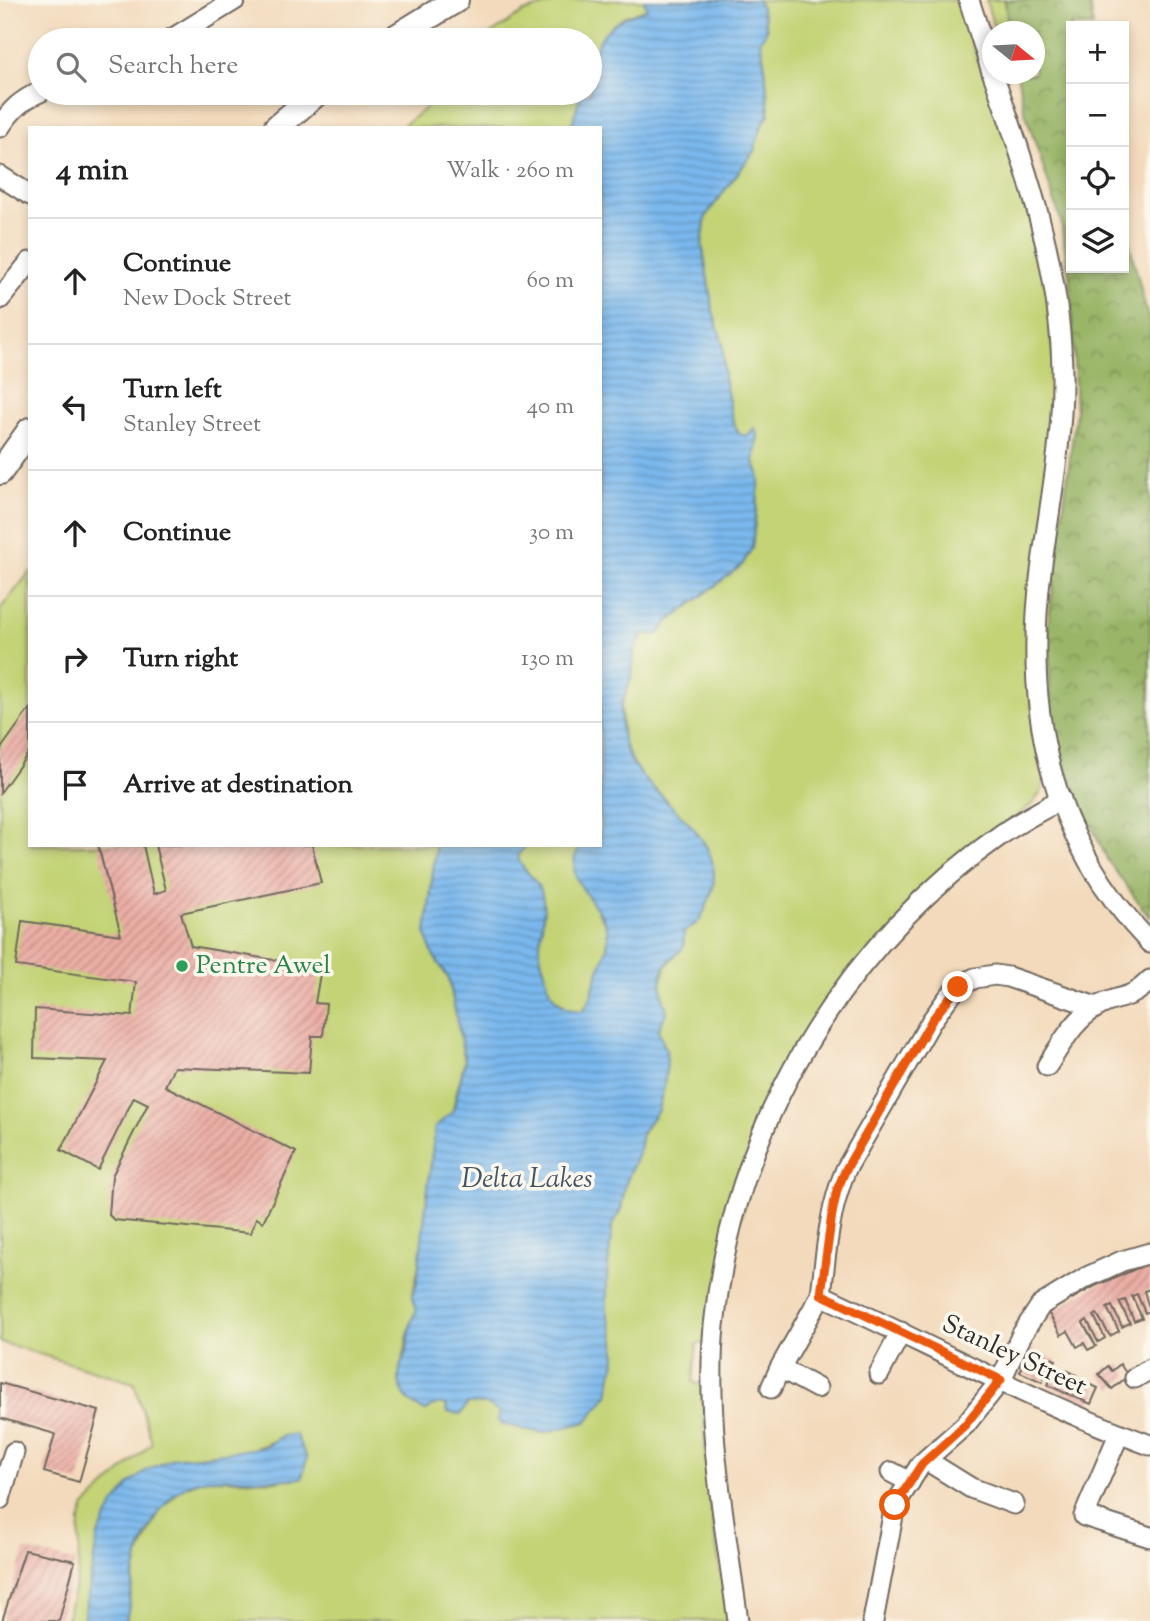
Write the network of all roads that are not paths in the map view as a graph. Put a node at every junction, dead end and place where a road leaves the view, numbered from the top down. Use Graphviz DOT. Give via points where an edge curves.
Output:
graph roads {
  1 [pos="235,0"];
  2 [pos="456,0"];
  3 [pos="969,0"];
  4 [pos="190,28"];
  5 [pos="410,28"];
  6 [pos="982,40"];
  7 [pos="997,84"];
  8 [pos="28,97"];
  9 [pos="303,105"];
  10 [pos="278,126"];
  11 [pos="0,127"];
  12 [pos="0,176"];
  13 [pos="28,194"];
  14 [pos="28,264"];
  15 [pos="0,299"];
  16 [pos="28,433"];
  17 [pos="0,472"];
  18 [pos="1061,799"];
  19 [pos="1150,943"];
  20 [pos="1150,980"];
  21 [pos="1096,1007"];
  22 [pos="1048,1066"];
  23 [pos="1150,1253"];
  24 [pos="821,1294"];
  25 [pos="901,1332"];
  26 [pos="780,1368"];
  27 [pos="879,1374"];
  28 [pos="1001,1380"];
  29 [pos="771,1388"];
  30 [pos="817,1388"];
  31 [pos="1119,1434"];
  32 [pos="1150,1445"];
  33 [pos="14,1452"];
  34 [pos="926,1460"];
  35 [pos="891,1472"];
  36 [pos="910,1482"];
  37 [pos="0,1499"];
  38 [pos="1014,1504"];
  39 [pos="1150,1538"];
  40 [pos="738,1621"];
  41 [pos="873,1621"];
  1 -- 4 [label="street"];
  2 -- 5 [label="main road"];
  3 -- 6 [label="street"];
  7 -- 18 [label="street" via="1042,223 1060,327 1063,383 1034,647 1039,720"];
  8 -- 11 [label="street"];
  9 -- 10 [label="main road"];
  12 -- 13 [label="street"];
  14 -- 15 [label="street"];
  16 -- 17 [label="main road"];
  18 -- 19 [label="street" via="1081,849 1108,895"];
  18 -- 40 [label="street" via="967,860 865,960 787,1079 753,1154 738,1199 714,1327 713,1406 720,1497"];
  20 -- 21 [label="street" via="1133,995"];
  21 -- 22 [label="street" via="1072,1029"];
  21 -- 24 [label="street" via="995,975 958,987 932,1020 846,1169 837,1190"];
  23 -- 28 [label="street" via="1085,1278 1041,1305"];
  24 -- 25 [label="street"];
  24 -- 26 [label="street"];
  25 -- 27 [label="street, Stanley Street"];
  25 -- 28 [label="street, Stanley Street"];
  26 -- 29 [label="street"];
  26 -- 30 [label="street"];
  28 -- 31 [label="street, Stanley Street"];
  28 -- 34 [label="street" via="965,1425"];
  31 -- 32 [label="street, Stanley Street"];
  31 -- 39 [label="street" via="1084,1516"];
  33 -- 37 [label="street"];
  34 -- 36 [label="street"];
  34 -- 38 [label="street" via="971,1488"];
  35 -- 36 [label="street"];
  36 -- 41 [label="street" via="895,1505"];
}
